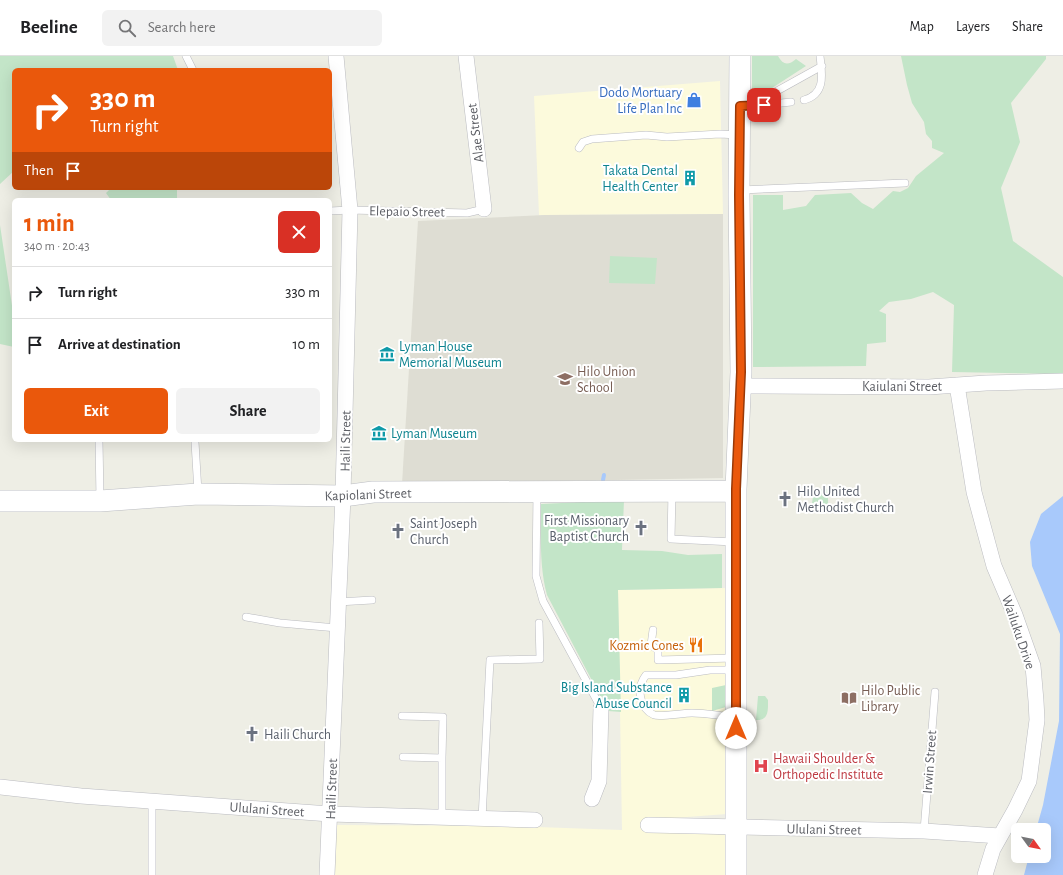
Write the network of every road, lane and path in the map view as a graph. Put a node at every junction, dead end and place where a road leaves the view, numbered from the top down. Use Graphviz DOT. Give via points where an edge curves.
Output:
graph roads {
  1 [pos="186,56"];
  2 [pos="336,56"];
  3 [pos="466,56"];
  4 [pos="740,56"];
  5 [pos="820,56"];
  6 [pos="822,66"];
  7 [pos="193,68"];
  8 [pos="804,100"];
  9 [pos="791,102"];
  10 [pos="745,106"];
  11 [pos="740,135"];
  12 [pos="579,148"];
  13 [pos="905,183"];
  14 [pos="739,190"];
  15 [pos="484,209"];
  16 [pos="350,210"];
  17 [pos="332,211"];
  18 [pos="1063,381"];
  19 [pos="957,385"];
  20 [pos="741,386"];
  21 [pos="99,442"];
  22 [pos="196,442"];
  23 [pos="672,490"];
  24 [pos="736,490"];
  25 [pos="537,491"];
  26 [pos="198,494"];
  27 [pos="343,496"];
  28 [pos="0,501"];
  29 [pos="100,501"];
  30 [pos="737,543"];
  31 [pos="372,600"];
  32 [pos="338,602"];
  33 [pos="246,617"];
  34 [pos="538,623"];
  35 [pos="337,628"];
  36 [pos="652,630"];
  37 [pos="737,664"];
  38 [pos="935,692"];
  39 [pos="601,708"];
  40 [pos="402,716"];
  41 [pos="736,717"];
  42 [pos="403,757"];
  43 [pos="442,758"];
  44 [pos="0,787"];
  45 [pos="592,799"];
  46 [pos="152,801"];
  47 [pos="330,814"];
  48 [pos="442,818"];
  49 [pos="482,819"];
  50 [pos="535,820"];
  51 [pos="648,825"];
  52 [pos="736,827"];
  53 [pos="924,831"];
  54 [pos="1000,836"];
  55 [pos="152,875"];
  56 [pos="327,875"];
  57 [pos="736,875"];
  58 [pos="985,875"];
  1 -- 7 [label="lane"];
  2 -- 16 [label="street, Haili Street"];
  3 -- 15 [label="street, Alae Street"];
  4 -- 10 [label="main road"];
  5 -- 6 [label="lane"];
  6 -- 8 [label="lane" via="821,87 811,98"];
  6 -- 10 [label="lane"];
  9 -- 10 [label="lane"];
  10 -- 11 [label="main road"];
  11 -- 12 [label="lane" via="646,135 592,139 583,142"];
  11 -- 14 [label="main road"];
  13 -- 14 [label="lane"];
  14 -- 20 [label="main road"];
  15 -- 16 [label="lane, Elepaio Street" via="467,213"];
  16 -- 17 [label="lane, Elepaio Street"];
  16 -- 27 [label="street, Haili Street"];
  18 -- 19 [label="street, Kaiulani Street"];
  19 -- 20 [label="street, Kaiulani Street"];
  19 -- 54 [label="street, Wailuku Drive" via="974,492 988,546 1034,673 1037,720 1029,781"];
  20 -- 24 [label="main road"];
  21 -- 29 [label="lane"];
  22 -- 26 [label="lane"];
  23 -- 24 [label="main road, Kapiolani Street"];
  23 -- 25 [label="main road, Kapiolani Street"];
  23 -- 30 [label="lane" via="671,539"];
  24 -- 30 [label="main road"];
  25 -- 27 [label="main road, Kapiolani Street" via="373,492"];
  25 -- 39 [label="lane" via="536,576 543,601"];
  26 -- 27 [label="main road, Kapiolani Street"];
  26 -- 29 [label="main road, Kapiolani Street"];
  27 -- 32 [label="street, Haili Street"];
  28 -- 29 [label="main road, Kapiolani Street"];
  30 -- 37 [label="main road"];
  31 -- 32 [label="lane"];
  32 -- 35 [label="street, Haili Street"];
  33 -- 35 [label="lane"];
  34 -- 49 [label="lane" via="540,659 490,660"];
  35 -- 47 [label="street, Haili Street"];
  36 -- 37 [label="lane" via="651,645 658,650 658,660"];
  37 -- 41 [label="main road"];
  37 -- 41 [label="lane" via="676,675 646,675 642,681 640,694 642,704 656,716 692,713"];
  38 -- 53 [label="lane, Irwin Street"];
  39 -- 45 [label="street" via="599,781"];
  40 -- 43 [label="lane" via="443,717"];
  41 -- 52 [label="main road"];
  42 -- 43 [label="lane"];
  43 -- 48 [label="lane"];
  44 -- 46 [label="street, Ululani Street"];
  46 -- 47 [label="street, Ululani Street"];
  46 -- 55 [label="lane"];
  47 -- 48 [label="street, Ululani Street"];
  47 -- 56 [label="street, Haili Street"];
  48 -- 49 [label="street, Ululani Street"];
  49 -- 50 [label="street, Ululani Street"];
  51 -- 52 [label="street, Ululani Street"];
  52 -- 53 [label="street, Ululani Street"];
  52 -- 57 [label="main road"];
  53 -- 54 [label="street, Ululani Street"];
  54 -- 58 [label="street, Wailuku Drive"];
}
